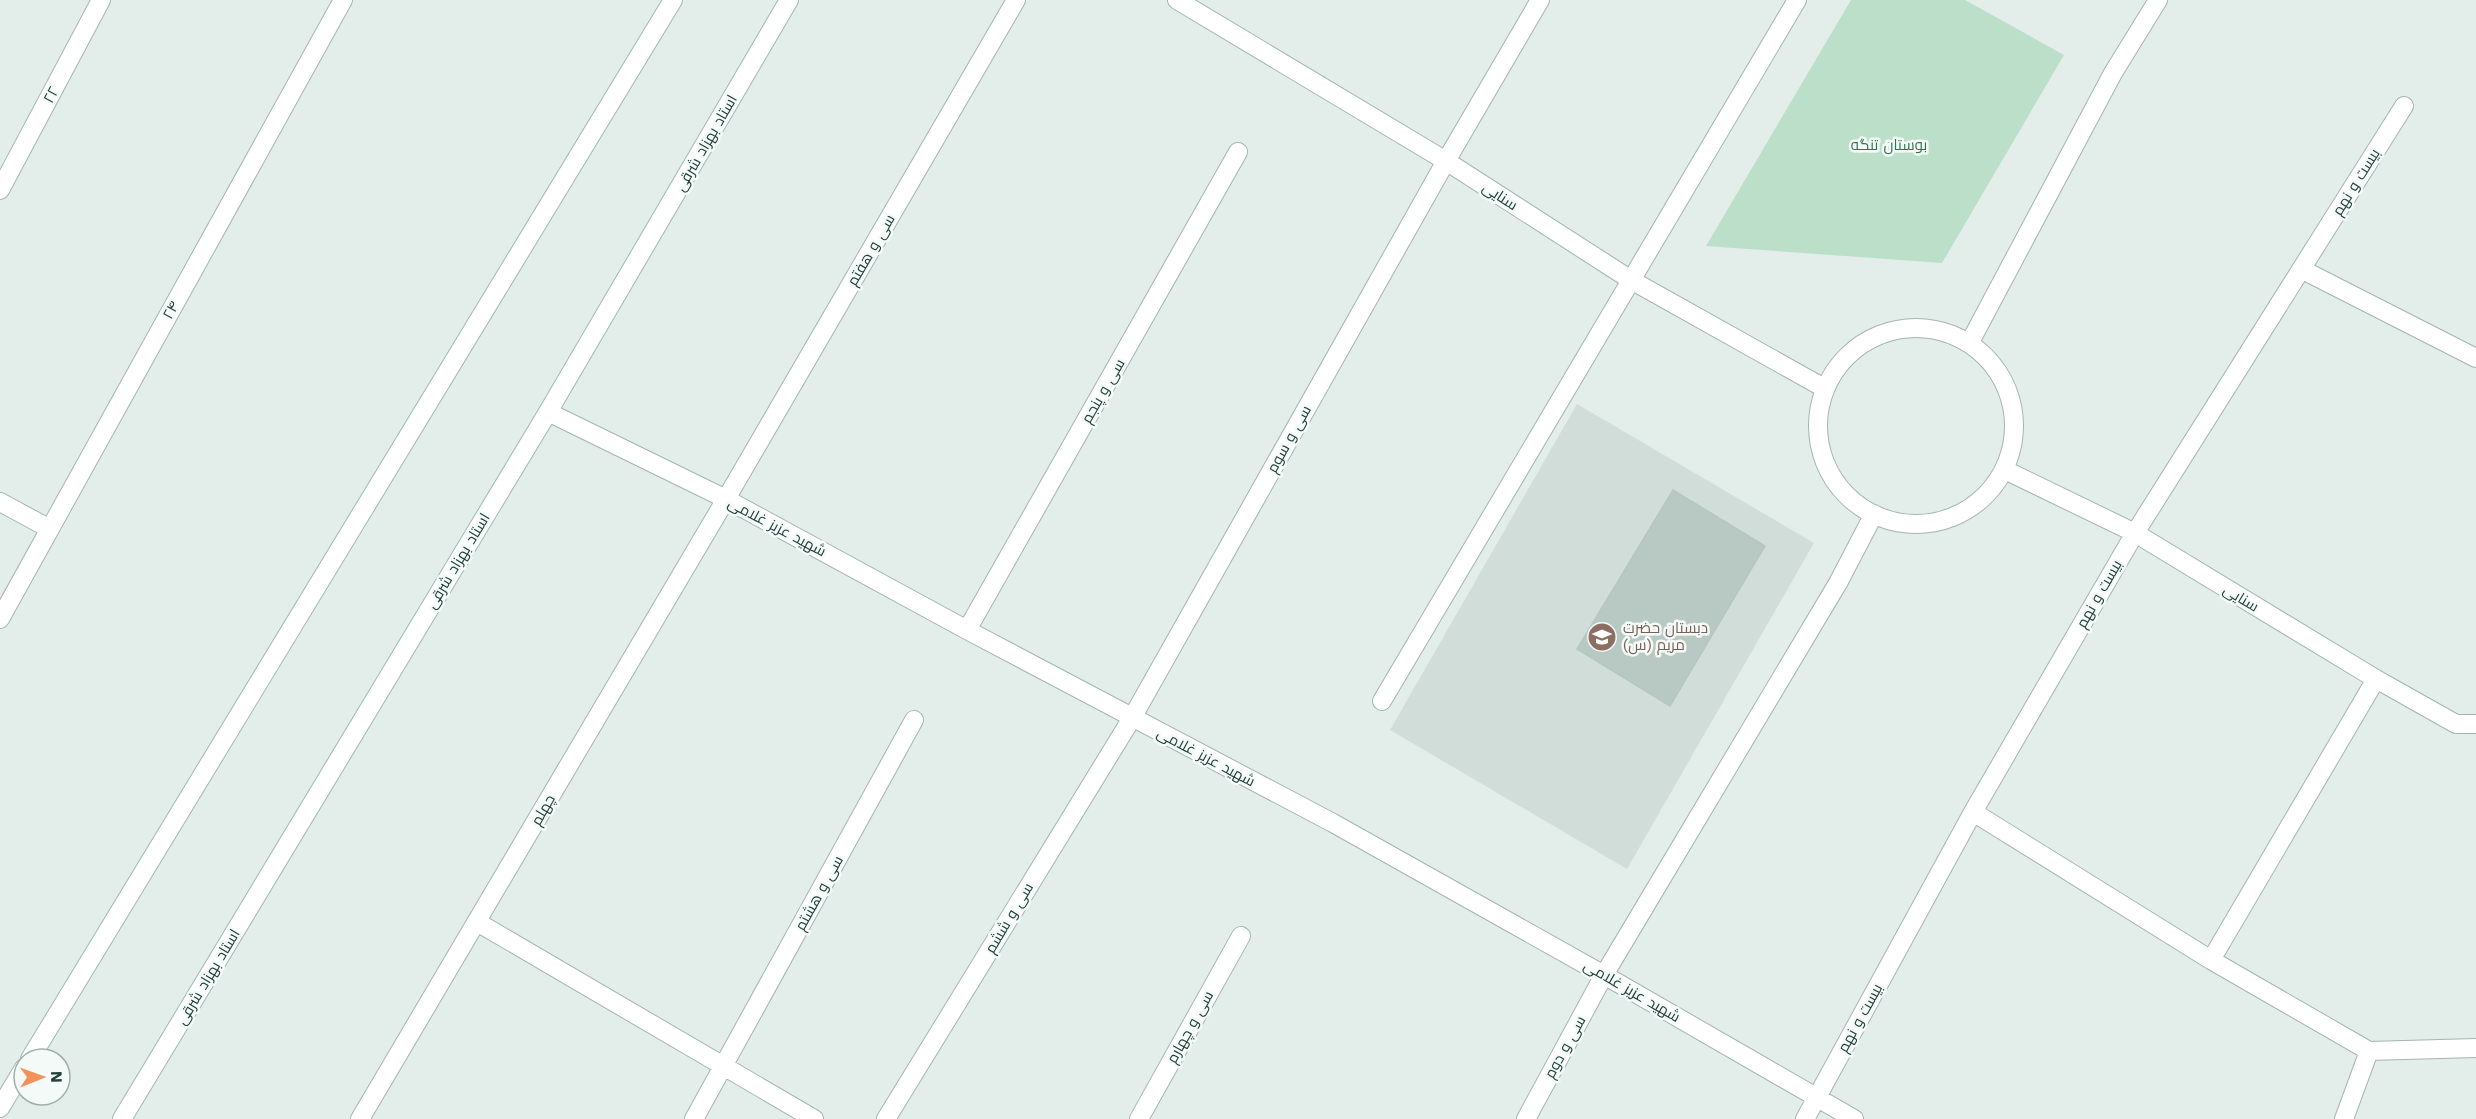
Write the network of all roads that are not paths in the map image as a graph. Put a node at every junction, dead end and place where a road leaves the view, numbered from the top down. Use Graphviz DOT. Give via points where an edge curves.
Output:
graph roads {
  1 [pos="101,0"];
  2 [pos="343,0"];
  3 [pos="673,0"];
  4 [pos="789,0"];
  5 [pos="1016,0"];
  6 [pos="1178,0"];
  7 [pos="1540,0"];
  8 [pos="1797,0"];
  9 [pos="2158,0"];
  10 [pos="2404,106"];
  11 [pos="1238,153"];
  12 [pos="1446,161"];
  13 [pos="0,190"];
  14 [pos="2301,269"];
  15 [pos="1631,280"];
  16 [pos="1970,342"];
  17 [pos="2476,358"];
  18 [pos="1824,388"];
  19 [pos="548,412"];
  20 [pos="2005,471"];
  21 [pos="726,500"];
  22 [pos="0,502"];
  23 [pos="1874,514"];
  24 [pos="50,530"];
  25 [pos="2135,533"];
  26 [pos="0,619"];
  27 [pos="967,630"];
  28 [pos="2376,679"];
  29 [pos="1382,701"];
  30 [pos="1132,718"];
  31 [pos="914,720"];
  32 [pos="2476,724"];
  33 [pos="1973,812"];
  34 [pos="477,922"];
  35 [pos="1241,936"];
  36 [pos="2211,960"];
  37 [pos="1604,975"];
  38 [pos="37,1047"];
  39 [pos="2476,1048"];
  40 [pos="2369,1051"];
  41 [pos="725,1067"];
  42 [pos="12,1088"];
  43 [pos="1817,1097"];
  44 [pos="0,1108"];
  45 [pos="122,1119"];
  46 [pos="360,1119"];
  47 [pos="694,1119"];
  48 [pos="814,1119"];
  49 [pos="886,1119"];
  50 [pos="1139,1119"];
  51 [pos="1526,1119"];
  52 [pos="1805,1119"];
  53 [pos="1854,1119"];
  54 [pos="2344,1119"];
  1 -- 13 [label="street, ۲۲"];
  2 -- 24 [label="street, ۲۴"];
  3 -- 38 [label="street"];
  4 -- 19 [label="street, استاد بهزاد شرقی"];
  5 -- 21 [label="street, سی و هفتم"];
  6 -- 12 [label="street, سنایی"];
  7 -- 12 [label="street, سی و سوم"];
  8 -- 15 [label="street"];
  9 -- 16 [label="street" via="2114,73"];
  10 -- 14 [label="street, بیست و نهم"];
  11 -- 27 [label="street, سی و پنجم"];
  12 -- 15 [label="street, سنایی"];
  12 -- 30 [label="street, سی و سوم"];
  14 -- 17 [label="street"];
  14 -- 25 [label="street, بیست و نهم"];
  15 -- 18 [label="street, سنایی"];
  15 -- 29 [label="street"];
  16 -- 18 [label="street" via="1944,330 1915,326 1887,331 1853,350 1839,363"];
  16 -- 20 [label="street" via="1996,367 2011,400 2015,436"];
  18 -- 23 [label="street" via="1817,421 1821,454 1836,484 1860,508"];
  19 -- 21 [label="street, شهید عزیز غلامی"];
  19 -- 45 [label="street, استاد بهزاد شرقی"];
  20 -- 23 [label="street" via="1984,497 1957,516 1924,525 1891,522"];
  20 -- 25 [label="street, سنایی"];
  21 -- 27 [label="street, شهید عزیز غلامی"];
  21 -- 34 [label="street, چهلم"];
  22 -- 24 [label="street"];
  23 -- 37 [label="street, سی و دوم" via="1838,583"];
  24 -- 26 [label="street, ۲۴"];
  25 -- 28 [label="street, سنایی"];
  25 -- 33 [label="street, بیست و نهم"];
  27 -- 30 [label="street, شهید عزیز غلامی"];
  28 -- 32 [label="street, سنایی" via="2456,724"];
  28 -- 36 [label="street"];
  30 -- 37 [label="street, شهید عزیز غلامی" via="1344,829"];
  30 -- 49 [label="street, سی و ششم"];
  31 -- 41 [label="street, سی و هشتم"];
  33 -- 36 [label="street"];
  33 -- 43 [label="street, بیست و نهم"];
  34 -- 41 [label="street"];
  34 -- 46 [label="street, چهلم"];
  35 -- 50 [label="street, سی و چهارم"];
  36 -- 40 [label="street"];
  37 -- 43 [label="street, شهید عزیز غلامی"];
  37 -- 51 [label="street, سی و دوم"];
  39 -- 40 [label="street"];
  40 -- 54 [label="street"];
  41 -- 47 [label="street, سی و هشتم"];
  41 -- 48 [label="street"];
  42 -- 44 [label="street"];
  43 -- 52 [label="street, بیست و نهم"];
  43 -- 53 [label="street, شهید عزیز غلامی"];
}
